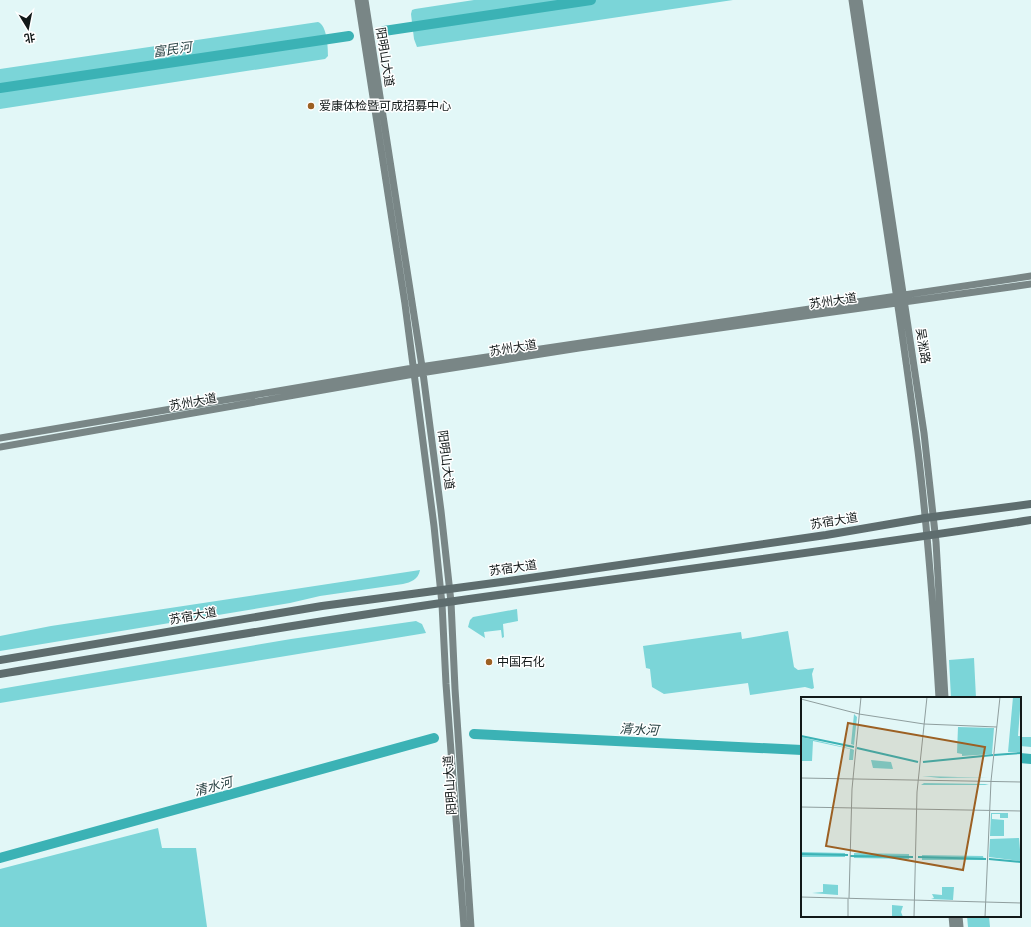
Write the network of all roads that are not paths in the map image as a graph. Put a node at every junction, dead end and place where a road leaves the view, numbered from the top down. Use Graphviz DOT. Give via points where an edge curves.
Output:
graph roads {
  1 [pos="358,0"];
  2 [pos="365,0"];
  3 [pos="852,0"];
  4 [pos="859,0"];
  5 [pos="1031,276"];
  6 [pos="1031,284"];
  7 [pos="900,298"];
  8 [pos="423,369"];
  9 [pos="413,371"];
  10 [pos="0,438"];
  11 [pos="0,447"];
  12 [pos="1031,504"];
  13 [pos="929,518"];
  14 [pos="1031,520"];
  15 [pos="931,536"];
  16 [pos="450,588"];
  17 [pos="440,590"];
  18 [pos="451,602"];
  19 [pos="442,604"];
  20 [pos="0,660"];
  21 [pos="0,674"];
  22 [pos="939,697"];
  23 [pos="945,697"];
  24 [pos="952,917"];
  25 [pos="959,917"];
  26 [pos="464,927"];
  27 [pos="470,927"];
  28 [pos="953,927"];
  29 [pos="960,927"];
  1 -- 9 [label="main road, 阳明山大道"];
  2 -- 8 [label="main road, 阳明山大道"];
  3 -- 7 [label="main road, 吴淞路"];
  4 -- 7 [label="main road, 吴淞路"];
  5 -- 7 [label="main road, 苏州大道"];
  6 -- 7 [label="main road, 苏州大道"];
  7 -- 8 [label="main road, 苏州大道" via="579,348"];
  7 -- 13 [label="main road, 吴淞路" via="924,433"];
  8 -- 9 [label="main road, 苏州大道"];
  8 -- 16 [label="main road, 阳明山大道"];
  9 -- 10 [label="main road, 苏州大道"];
  9 -- 11 [label="main road, 苏州大道"];
  9 -- 17 [label="main road, 阳明山大道"];
  12 -- 13 [label="main road, 苏宿大道"];
  13 -- 15 [label="main road, 吴淞路"];
  13 -- 16 [label="main road, 苏宿大道"];
  14 -- 15 [label="main road, 苏宿大道"];
  15 -- 18 [label="main road, 苏宿大道"];
  15 -- 22 [label="main road, 吴淞路"];
  15 -- 23 [label="main road, 吴淞路"];
  16 -- 17 [label="main road, 苏宿大道"];
  16 -- 18 [label="main road, 阳明山大道"];
  17 -- 19 [label="main road, 阳明山大道"];
  17 -- 20 [label="main road, 苏宿大道" via="322,606"];
  18 -- 19 [label="main road, 苏宿大道"];
  18 -- 27 [label="main road, 阳明山大道" via="454,689"];
  19 -- 21 [label="main road, 苏宿大道" via="278,627"];
  19 -- 26 [label="main road, 阳明山大道"];
  24 -- 28 [label="main road"];
  25 -- 29 [label="main road"];
}
